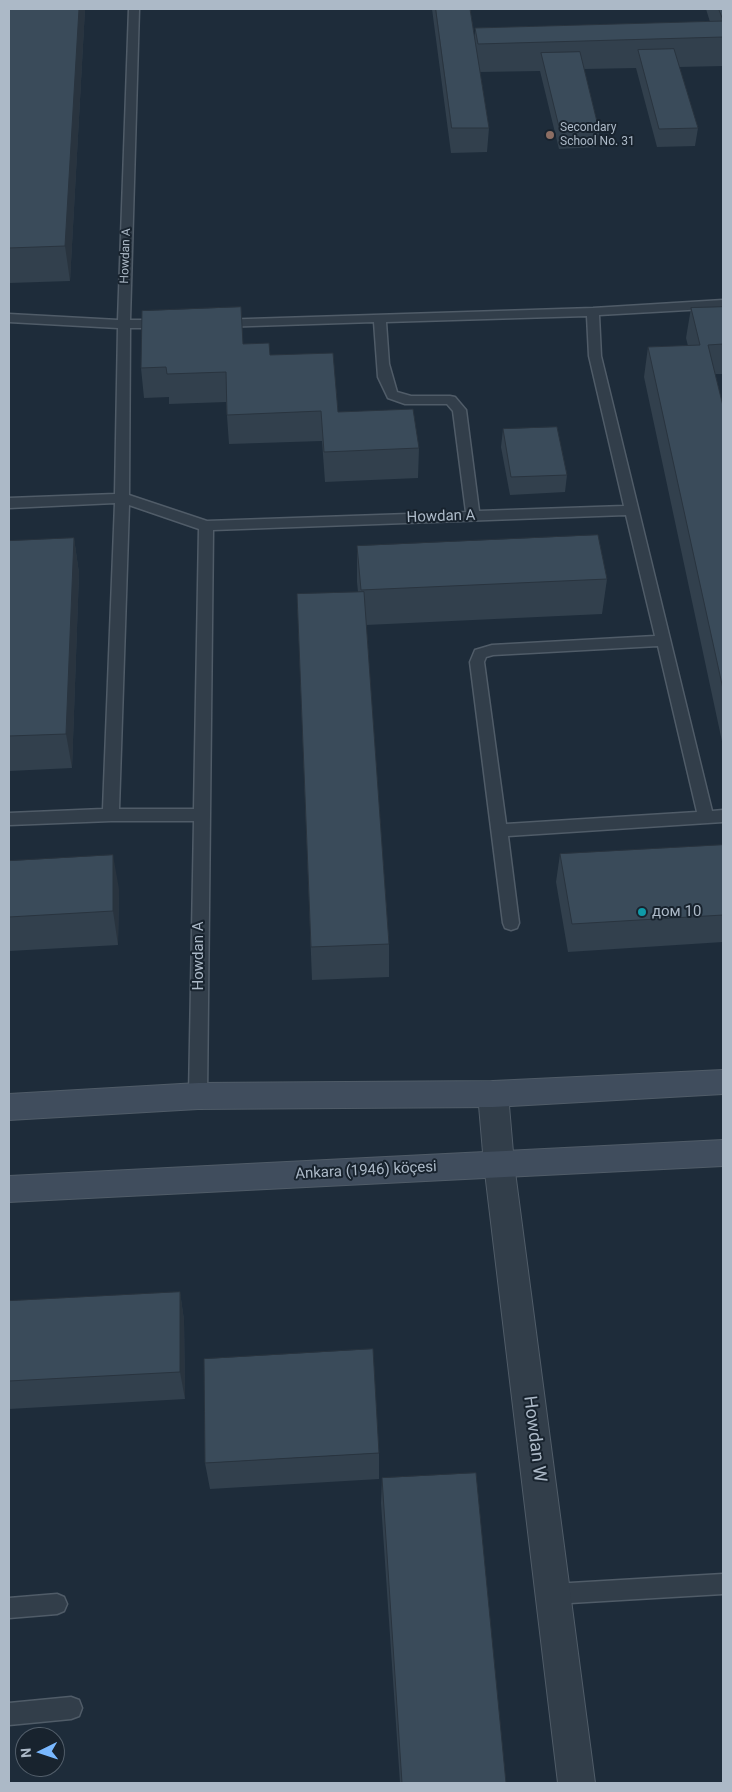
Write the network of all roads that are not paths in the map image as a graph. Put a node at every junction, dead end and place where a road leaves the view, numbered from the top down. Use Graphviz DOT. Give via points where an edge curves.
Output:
graph roads {
  1 [pos="134,9"];
  2 [pos="723,304"];
  3 [pos="593,312"];
  4 [pos="9,318"];
  5 [pos="380,320"];
  6 [pos="213,323"];
  7 [pos="124,324"];
  8 [pos="173,324"];
  9 [pos="122,498"];
  10 [pos="9,503"];
  11 [pos="632,510"];
  12 [pos="473,516"];
  13 [pos="206,526"];
  14 [pos="663,641"];
  15 [pos="111,814"];
  16 [pos="200,815"];
  17 [pos="723,816"];
  18 [pos="706,817"];
  19 [pos="9,820"];
  20 [pos="500,830"];
  21 [pos="511,924"];
  22 [pos="723,1082"];
  23 [pos="494,1094"];
  24 [pos="198,1096"];
  25 [pos="9,1107"];
  26 [pos="723,1153"];
  27 [pos="499,1164"];
  28 [pos="9,1189"];
  29 [pos="723,1584"];
  30 [pos="553,1594"];
  31 [pos="56,1604"];
  32 [pos="9,1608"];
  33 [pos="71,1708"];
  34 [pos="9,1714"];
  35 [pos="576,1783"];
  1 -- 7 [label="lane, Howdan A"];
  2 -- 3 [label="lane"];
  3 -- 5 [label="lane"];
  3 -- 11 [label="lane" via="595,356"];
  4 -- 7 [label="lane"];
  5 -- 6 [label="lane"];
  5 -- 12 [label="lane" via="384,380 388,393 397,399 450,400 459,410"];
  7 -- 8 [label="lane"];
  7 -- 9 [label="lane"];
  9 -- 10 [label="lane"];
  9 -- 13 [label="lane"];
  9 -- 15 [label="lane"];
  11 -- 12 [label="lane, Howdan A"];
  11 -- 14 [label="lane"];
  12 -- 13 [label="lane, Howdan A"];
  13 -- 16 [label="lane, Howdan A"];
  14 -- 18 [label="lane"];
  14 -- 20 [label="lane" via="492,650 480,654 477,662"];
  15 -- 16 [label="lane"];
  15 -- 19 [label="lane"];
  16 -- 24 [label="lane, Howdan A"];
  17 -- 18 [label="lane"];
  18 -- 20 [label="lane"];
  20 -- 21 [label="lane"];
  22 -- 23 [label="main road"];
  23 -- 24 [label="main road"];
  23 -- 27 [label="street, Howdan W"];
  24 -- 25 [label="main road"];
  26 -- 27 [label="main road, Ankara (1946) köçesi"];
  27 -- 28 [label="main road, Ankara (1946) köçesi"];
  27 -- 30 [label="street, Howdan W"];
  29 -- 30 [label="lane"];
  30 -- 35 [label="street, Howdan W"];
  31 -- 32 [label="lane"];
  33 -- 34 [label="lane"];
}
